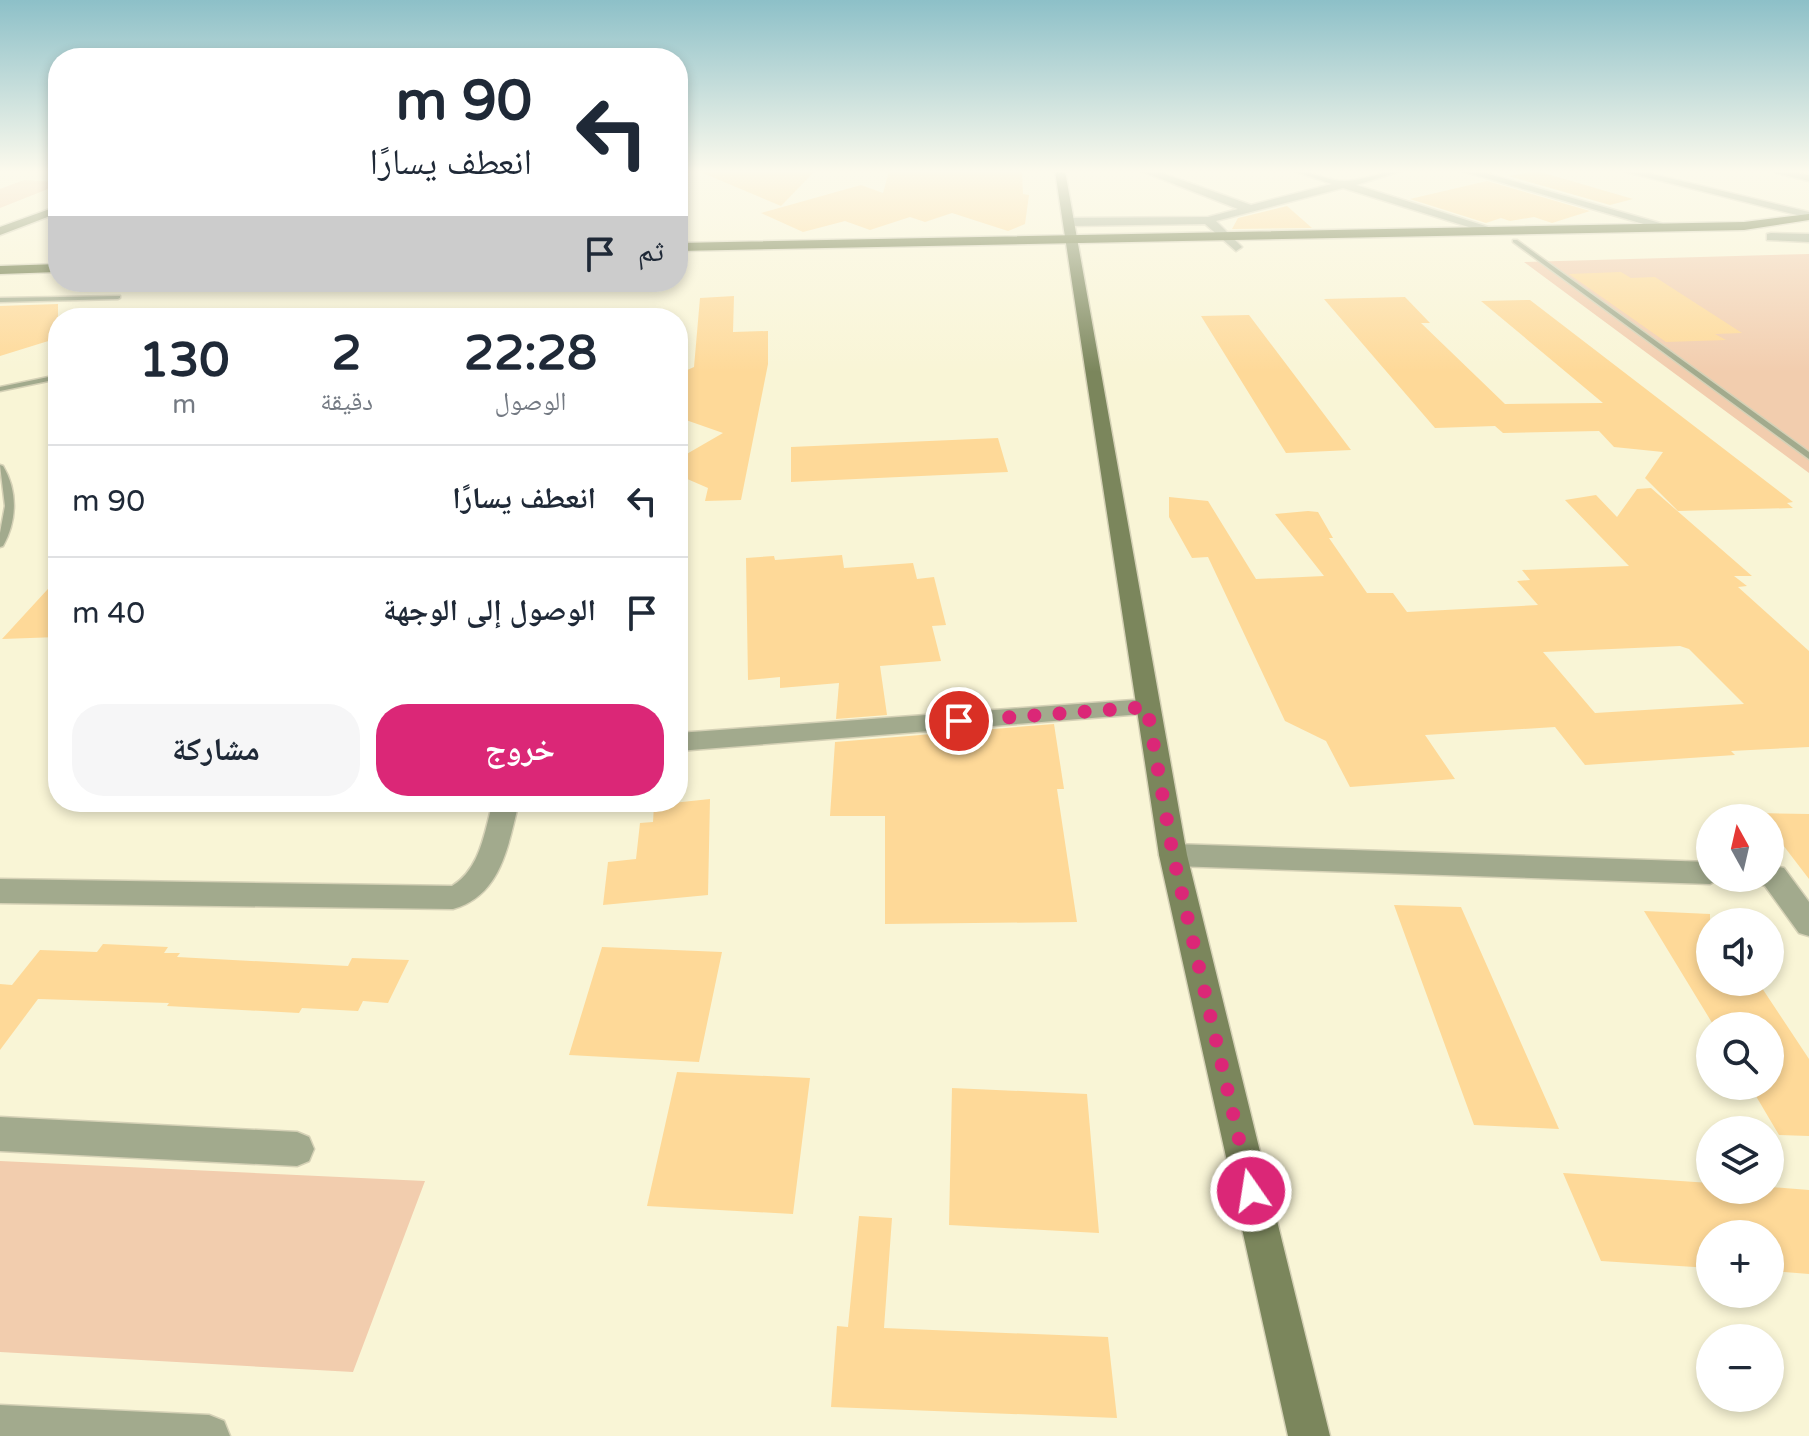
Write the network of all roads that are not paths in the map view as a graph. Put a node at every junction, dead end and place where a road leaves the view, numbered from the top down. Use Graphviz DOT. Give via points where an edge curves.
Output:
graph roads {
  1 [pos="1033,238"];
  2 [pos="1053,238"];
  3 [pos="1073,238"];
  4 [pos="1090,238"];
  5 [pos="1227,238"];
  6 [pos="1706,238"];
  7 [pos="1515,241"];
  8 [pos="688,247"];
  9 [pos="1236,247"];
  10 [pos="48,256"];
  11 [pos="688,256"];
  12 [pos="0,257"];
  13 [pos="48,268"];
  14 [pos="0,270"];
  15 [pos="118,297"];
  16 [pos="0,300"];
  17 [pos="48,379"];
  18 [pos="0,389"];
  19 [pos="1809,456"];
  20 [pos="0,468"];
  21 [pos="0,544"];
  22 [pos="1147,707"];
  23 [pos="688,741"];
  24 [pos="503,812"];
  25 [pos="1173,855"];
  26 [pos="1696,873"];
  27 [pos="1784,890"];
  28 [pos="0,891"];
  29 [pos="1809,924"];
  30 [pos="0,1134"];
  31 [pos="297,1149"];
  32 [pos="0,1426"];
  33 [pos="209,1436"];
  34 [pos="1309,1436"];
  1 -- 8 [label="main road"];
  2 -- 11 [label="main road"];
  3 -- 22 [label="main road"];
  4 -- 9 [label="main road"];
  5 -- 9 [label="street"];
  6 -- 7 [label="main road"];
  7 -- 9 [label="main road"];
  7 -- 19 [label="lane"];
  10 -- 12 [label="main road"];
  13 -- 14 [label="main road"];
  15 -- 16 [label="lane"];
  17 -- 18 [label="lane"];
  20 -- 21 [label="lane" via="10,514 9,530"];
  22 -- 23 [label="street"];
  22 -- 25 [label="main road"];
  24 -- 28 [label="street" via="478,883 459,896"];
  25 -- 26 [label="street"];
  25 -- 34 [label="main road"];
  27 -- 29 [label="street"];
  30 -- 31 [label="street"];
  32 -- 33 [label="street"];
}
